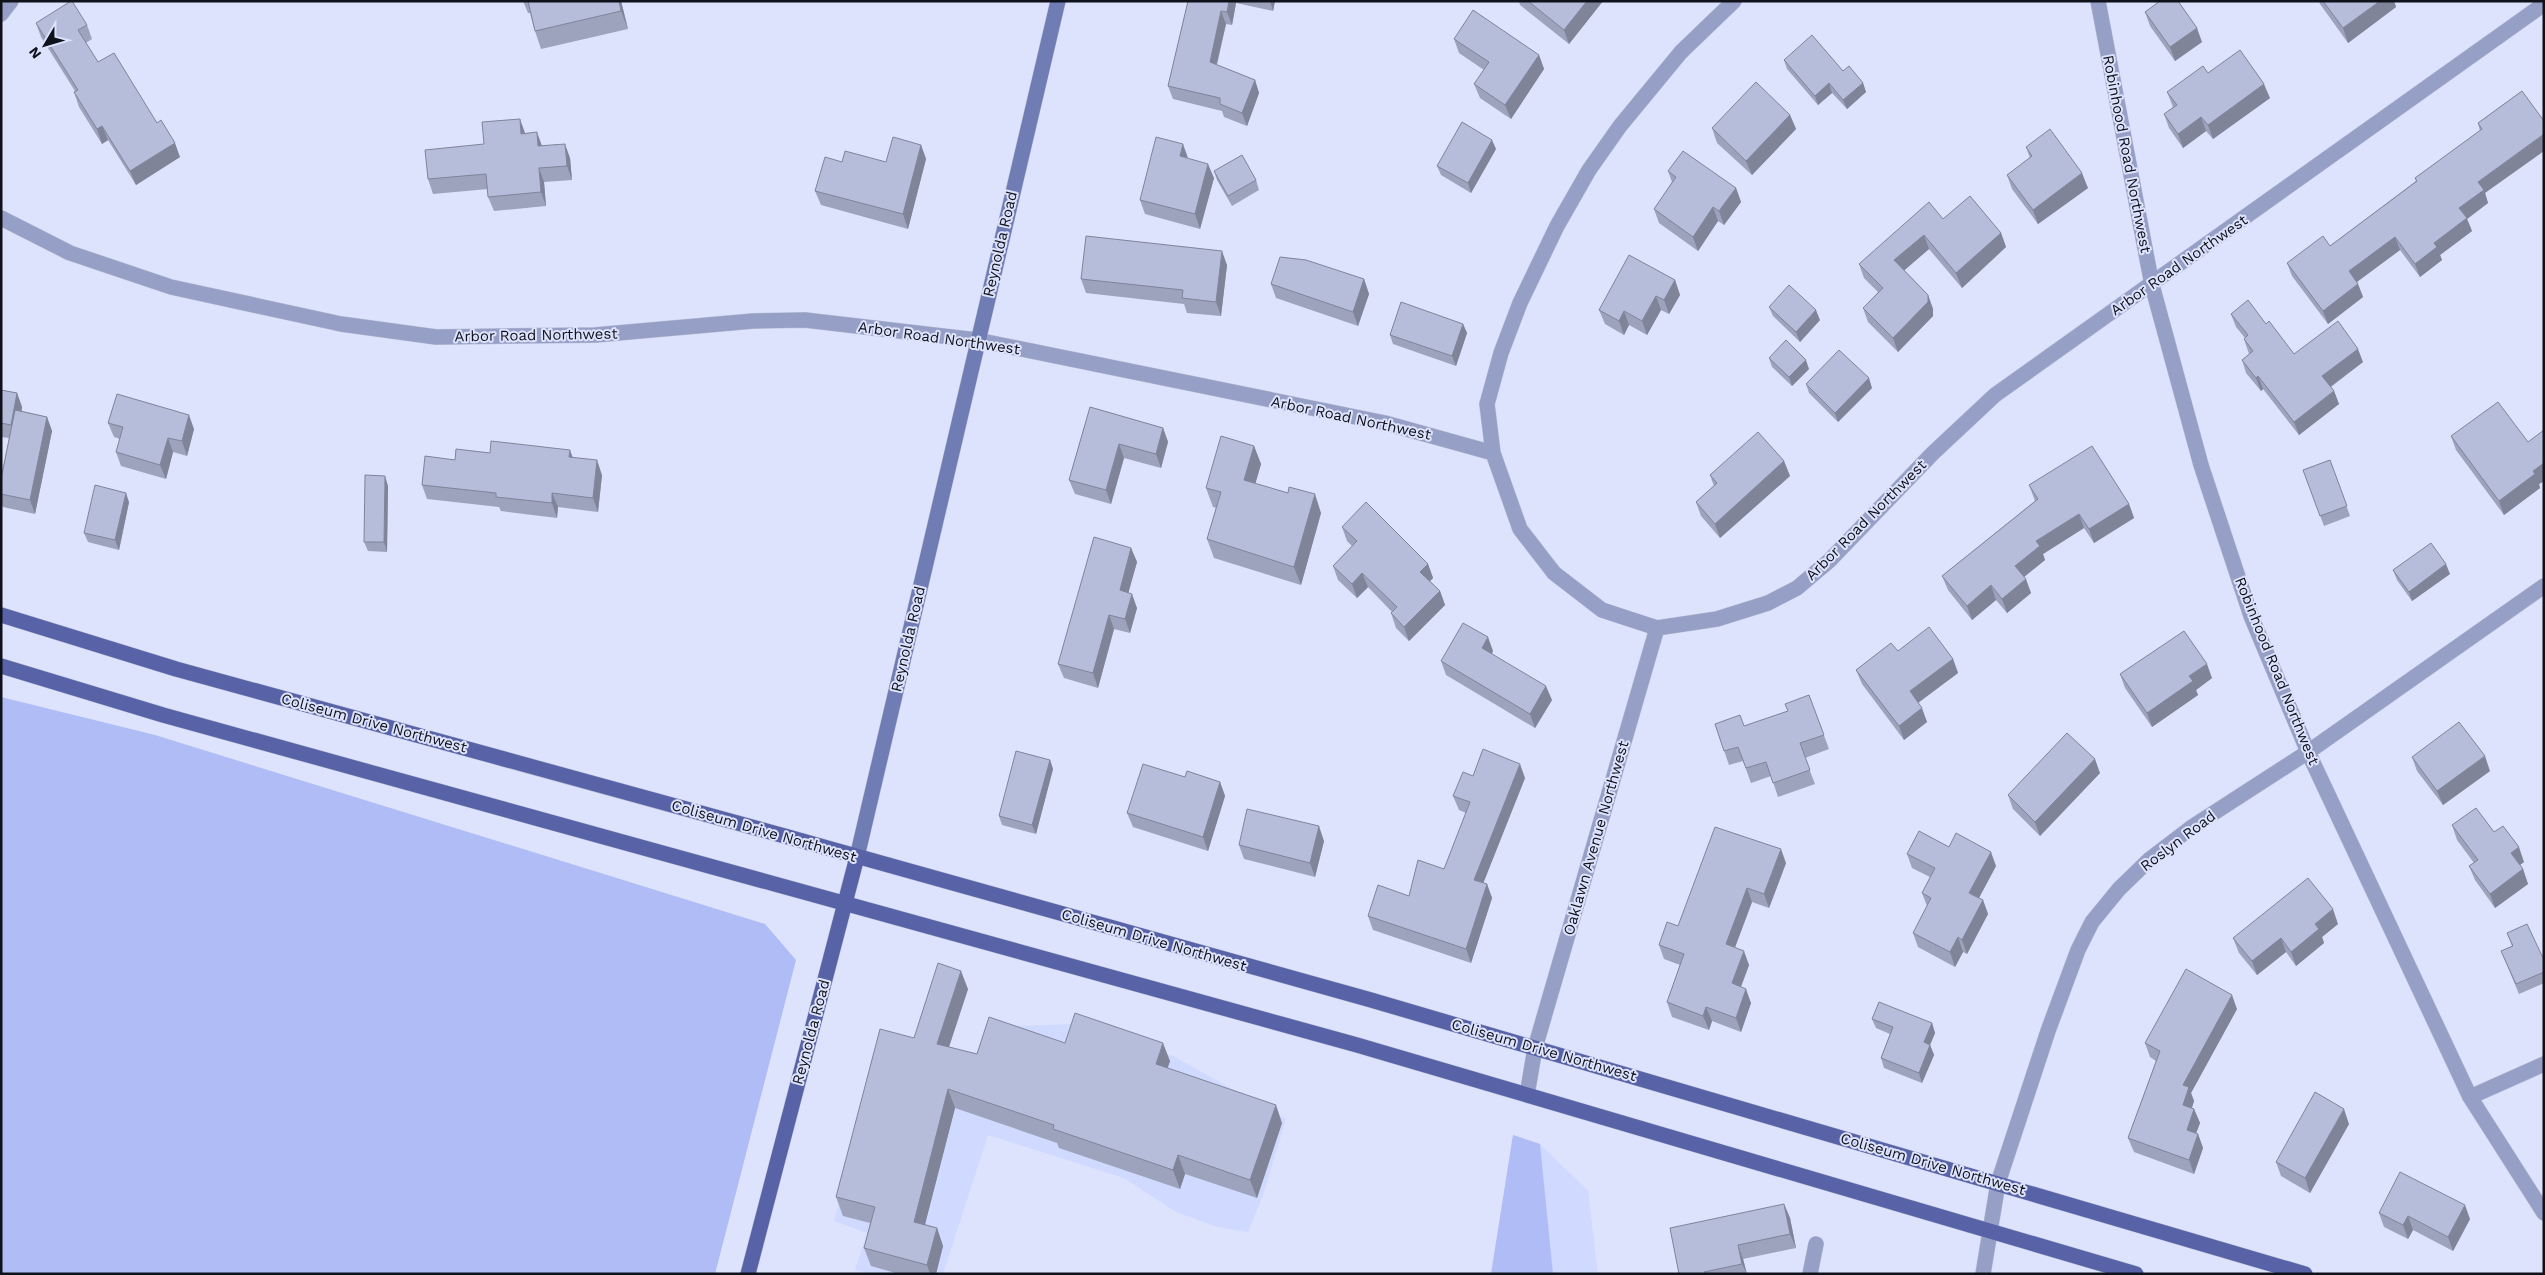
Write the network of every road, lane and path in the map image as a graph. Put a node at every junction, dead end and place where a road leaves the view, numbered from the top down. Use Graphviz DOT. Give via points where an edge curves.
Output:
graph roads {
  1 [pos="11,1"];
  2 [pos="1058,1"];
  3 [pos="1734,1"];
  4 [pos="2098,1"];
  5 [pos="2544,4"];
  6 [pos="1,14"];
  7 [pos="1,218"];
  8 [pos="2152,284"];
  9 [pos="977,340"];
  10 [pos="1493,453"];
  11 [pos="2544,586"];
  12 [pos="1,615"];
  13 [pos="1657,628"];
  14 [pos="1,666"];
  15 [pos="2308,752"];
  16 [pos="857,857"];
  17 [pos="844,903"];
  18 [pos="1535,1048"];
  19 [pos="2544,1064"];
  20 [pos="1527,1095"];
  21 [pos="2470,1097"];
  22 [pos="1998,1183"];
  23 [pos="2544,1213"];
  24 [pos="1990,1232"];
  25 [pos="1816,1244"];
  26 [pos="748,1274"];
  27 [pos="1810,1274"];
  28 [pos="1983,1274"];
  29 [pos="2136,1274"];
  30 [pos="2305,1274"];
  1 -- 6 [label="street"];
  2 -- 9 [label="main road, Reynolda Road"];
  3 -- 10 [label="street" via="1681,52 1620,126 1589,170 1557,226 1520,303 1501,353 1487,404"];
  4 -- 8 [label="street, Robinhood Road Northwest"];
  5 -- 8 [label="street, Arbor Road Northwest"];
  7 -- 9 [label="street, Arbor Road Northwest" via="70,253 171,287 341,324 436,337 595,335 753,321 805,320"];
  8 -- 13 [label="street, Arbor Road Northwest" via="2037,362 1995,395 1933,453 1829,561 1797,588 1768,603 1717,619"];
  8 -- 15 [label="street, Robinhood Road Northwest" via="2201,465 2248,607"];
  9 -- 10 [label="street, Arbor Road Northwest" via="1385,423"];
  9 -- 16 [label="main road, Reynolda Road"];
  10 -- 13 [label="street, Arbor Road Northwest" via="1520,529 1554,573 1602,610"];
  11 -- 15 [label="street, Roslyn Road"];
  12 -- 16 [label="main road, Coliseum Drive Northwest" via="176,669"];
  13 -- 18 [label="street, Oaklawn Avenue Northwest"];
  14 -- 17 [label="main road" via="163,715"];
  15 -- 21 [label="street, Robinhood Road Northwest"];
  15 -- 22 [label="street, Roslyn Road" via="2192,827 2160,852 2119,889 2092,922 2078,950 2048,1031"];
  16 -- 17 [label="main road, Reynolda Road"];
  16 -- 18 [label="main road, Coliseum Drive Northwest"];
  17 -- 20 [label="main road"];
  17 -- 26 [label="main road, Reynolda Road"];
  18 -- 20 [label="street, Oaklawn Avenue Northwest"];
  18 -- 22 [label="main road, Coliseum Drive Northwest"];
  19 -- 21 [label="street"];
  20 -- 24 [label="main road"];
  21 -- 23 [label="street, Robinhood Road Northwest"];
  22 -- 24 [label="street, Roslyn Road"];
  22 -- 30 [label="main road, Coliseum Drive Northwest"];
  24 -- 28 [label="street, Roslyn Road"];
  24 -- 29 [label="main road"];
  25 -- 27 [label="street"];
}
